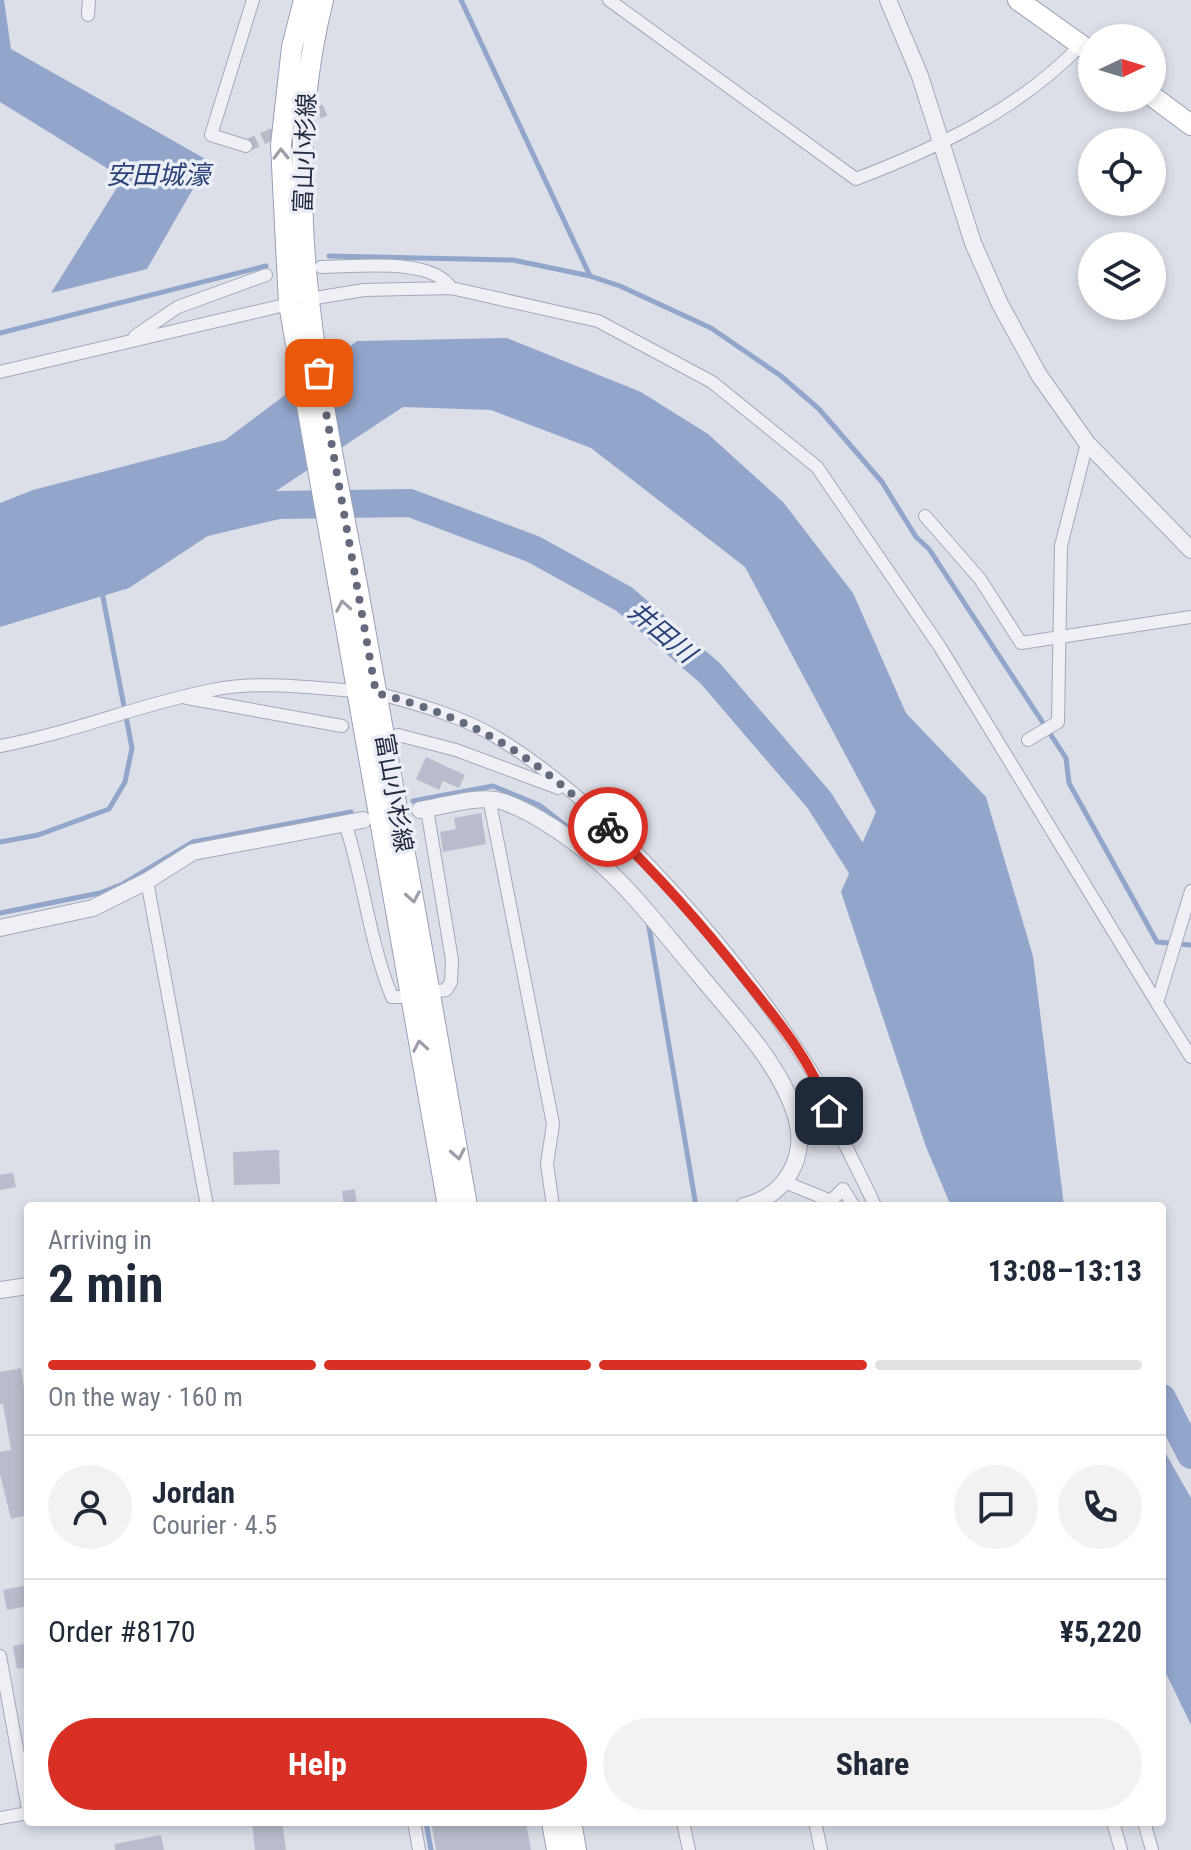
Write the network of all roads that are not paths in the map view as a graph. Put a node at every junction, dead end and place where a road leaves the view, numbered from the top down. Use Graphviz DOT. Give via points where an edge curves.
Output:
graph roads {
  1 [pos="89,0"];
  2 [pos="253,0"];
  3 [pos="304,0"];
  4 [pos="323,0"];
  5 [pos="609,0"];
  6 [pos="888,0"];
  7 [pos="1018,0"];
  8 [pos="88,15"];
  9 [pos="1078,43"];
  10 [pos="1078,54"];
  11 [pos="1166,106"];
  12 [pos="1191,125"];
  13 [pos="943,142"];
  14 [pos="246,146"];
  15 [pos="321,267"];
  16 [pos="266,275"];
  17 [pos="451,288"];
  18 [pos="300,308"];
  19 [pos="127,341"];
  20 [pos="0,372"];
  21 [pos="1087,443"];
  22 [pos="925,516"];
  23 [pos="1191,550"];
  24 [pos="1191,617"];
  25 [pos="1059,637"];
  26 [pos="367,687"];
  27 [pos="184,698"];
  28 [pos="342,726"];
  29 [pos="398,735"];
  30 [pos="1028,740"];
  31 [pos="0,746"];
  32 [pos="569,792"];
  33 [pos="489,798"];
  34 [pos="424,810"];
  35 [pos="363,820"];
  36 [pos="345,823"];
  37 [pos="147,881"];
  38 [pos="1191,891"];
  39 [pos="0,928"];
  40 [pos="421,994"];
  41 [pos="1157,1003"];
  42 [pos="1191,1057"];
  43 [pos="787,1183"];
  44 [pos="206,1202"];
  45 [pos="447,1202"];
  46 [pos="466,1202"];
  47 [pos="552,1202"];
  48 [pos="759,1202"];
  49 [pos="828,1202"];
  50 [pos="833,1202"];
  51 [pos="851,1202"];
  52 [pos="873,1202"];
  53 [pos="24,1287"];
  54 [pos="0,1290"];
  55 [pos="0,1656"];
  56 [pos="24,1789"];
  57 [pos="24,1812"];
  58 [pos="0,1818"];
  59 [pos="415,1826"];
  60 [pos="553,1826"];
  61 [pos="572,1826"];
  62 [pos="684,1826"];
  63 [pos="816,1826"];
  64 [pos="1114,1826"];
  65 [pos="1145,1826"];
  66 [pos="419,1850"];
  67 [pos="557,1850"];
  68 [pos="576,1850"];
  69 [pos="689,1850"];
  70 [pos="821,1850"];
  71 [pos="1121,1850"];
  72 [pos="1152,1850"];
  1 -- 8 [label="street"];
  2 -- 14 [label="street" via="211,135"];
  18 -- 3 [label="main road, 富山小杉線, one-way" via="281,145 292,47"];
  4 -- 18 [label="main road, 富山小杉線" via="300,144"];
  5 -- 13 [label="street" via="856,179"];
  6 -- 13 [label="street"];
  7 -- 9 [label="main road"];
  10 -- 13 [label="street" via="996,115"];
  11 -- 12 [label="main road"];
  13 -- 21 [label="street" via="973,243 1000,304 1039,375"];
  15 -- 17 [label="street" via="422,268 446,279"];
  16 -- 19 [label="street" via="178,307"];
  17 -- 18 [label="street" via="364,290"];
  17 -- 41 [label="street" via="598,321 712,382 817,467 940,647"];
  18 -- 19 [label="street"];
  18 -- 26 [label="main road, 富山小杉線"];
  19 -- 20 [label="street"];
  21 -- 23 [label="street"];
  21 -- 25 [label="street" via="1061,546"];
  22 -- 25 [label="street" via="980,579 1021,643"];
  24 -- 25 [label="street"];
  25 -- 30 [label="street" via="1058,722"];
  26 -- 27 [label="street" via="275,685 213,689"];
  26 -- 32 [label="street" via="499,738"];
  26 -- 40 [label="main road, 富山小杉線"];
  27 -- 28 [label="street"];
  27 -- 31 [label="street"];
  29 -- 32 [label="street" via="456,750"];
  32 -- 52 [label="street" via="648,866 781,1024 819,1083"];
  33 -- 34 [label="street"];
  33 -- 43 [label="street" via="549,827 601,864 742,1028 795,1113 799,1142"];
  33 -- 47 [label="street" via="553,1124 547,1164"];
  34 -- 40 [label="street" via="452,960 446,990"];
  35 -- 36 [label="street"];
  36 -- 37 [label="street" via="193,852"];
  36 -- 40 [label="street" via="380,969 392,997"];
  37 -- 39 [label="street" via="93,908"];
  37 -- 44 [label="street"];
  38 -- 41 [label="street"];
  45 -- 40 [label="main road, 富山小杉線, one-way"];
  40 -- 46 [label="main road, 富山小杉線, one-way"];
  41 -- 42 [label="street"];
  43 -- 48 [label="street"];
  43 -- 49 [label="street"];
  50 -- 51 [label="street" via="843,1189"];
  53 -- 54 [label="street"];
  55 -- 56 [label="street"];
  57 -- 58 [label="street"];
  59 -- 66 [label="street"];
  60 -- 67 [label="main road"];
  61 -- 68 [label="main road"];
  62 -- 69 [label="street"];
  63 -- 70 [label="street"];
  64 -- 71 [label="street"];
  65 -- 72 [label="street"];
}
